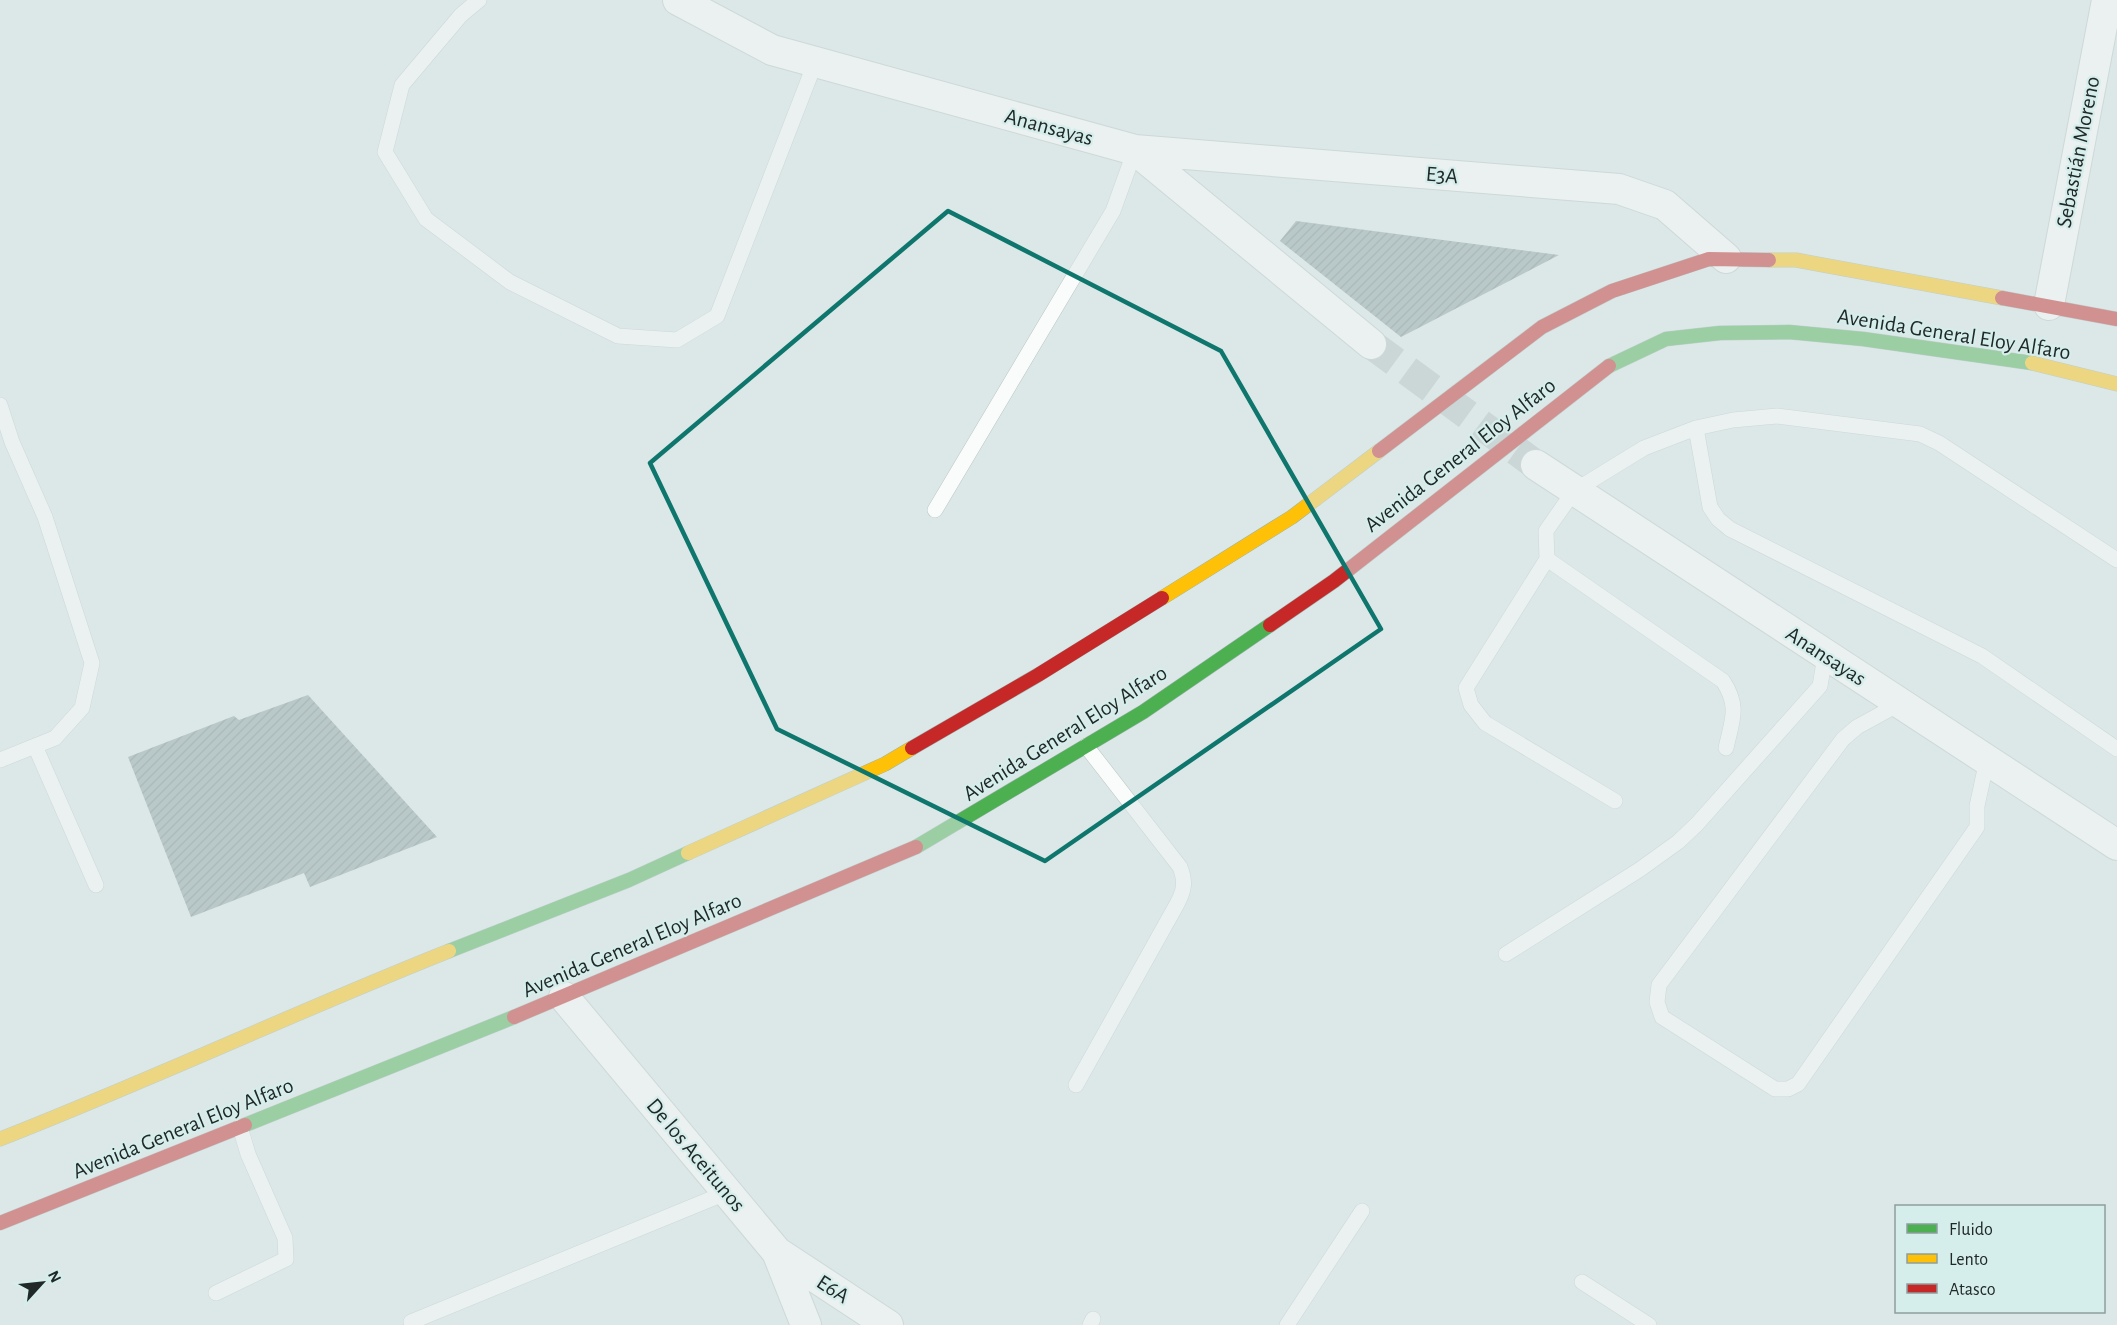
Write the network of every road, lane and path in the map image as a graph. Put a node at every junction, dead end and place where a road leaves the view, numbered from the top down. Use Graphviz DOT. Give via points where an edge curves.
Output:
graph roads {
  1 [pos="479,0"];
  2 [pos="678,0"];
  3 [pos="2107,0"];
  4 [pos="815,63"];
  5 [pos="1135,150"];
  6 [pos="1726,258"];
  7 [pos="2049,305"];
  8 [pos="2117,319"];
  9 [pos="1371,344"];
  10 [pos="2117,384"];
  11 [pos="0,405"];
  12 [pos="1696,428"];
  13 [pos="1536,465"];
  14 [pos="1574,490"];
  15 [pos="935,510"];
  16 [pos="1547,559"];
  17 [pos="2117,560"];
  18 [pos="1825,656"];
  19 [pos="1899,704"];
  20 [pos="35,746"];
  21 [pos="1086,746"];
  22 [pos="1726,748"];
  23 [pos="2117,749"];
  24 [pos="0,760"];
  25 [pos="1987,760"];
  26 [pos="1614,801"];
  27 [pos="2117,845"];
  28 [pos="96,885"];
  29 [pos="1506,954"];
  30 [pos="564,997"];
  31 [pos="1076,1084"];
  32 [pos="240,1127"];
  33 [pos="0,1139"];
  34 [pos="728,1192"];
  35 [pos="1362,1211"];
  36 [pos="0,1223"];
  37 [pos="777,1252"];
  38 [pos="1582,1282"];
  39 [pos="216,1293"];
  40 [pos="411,1322"];
  41 [pos="806,1325"];
  42 [pos="888,1325"];
  43 [pos="1287,1325"];
  44 [pos="1650,1325"];
  1 -- 4 [label="lane" via="461,15 402,85 385,152 426,219 510,282 618,336 677,340 717,316"];
  2 -- 4 [label="street, Anansayas" via="772,50"];
  3 -- 7 [label="street, Sebastián Moreno"];
  4 -- 5 [label="street, Anansayas"];
  5 -- 6 [label="street, E3A" via="1619,189 1665,205"];
  5 -- 9 [label="street, Anansayas"];
  5 -- 15 [label="lane" via="1113,210"];
  6 -- 7 [label="main road, Avenida General Eloy Alfaro" via="1796,260"];
  6 -- 33 [label="main road, Avenida General Eloy Alfaro" via="1709,259 1612,291 1542,327 1292,517 1038,675 885,764 629,880 363,985 102,1099"];
  7 -- 8 [label="main road, Avenida General Eloy Alfaro"];
  10 -- 21 [label="main road, Avenida General Eloy Alfaro" via="2034,363 1842,337 1789,332 1666,339 1604,368 1334,580 1143,712"];
  11 -- 20 [label="lane" via="45,517 92,663 82,708 55,738"];
  12 -- 14 [label="lane" via="1644,448"];
  12 -- 17 [label="lane" via="1777,416 1920,434"];
  12 -- 23 [label="lane" via="1710,507 1730,529 1982,656"];
  13 -- 14 [label="street, Anansayas"];
  14 -- 16 [label="lane" via="1546,531"];
  14 -- 18 [label="street, Anansayas"];
  16 -- 22 [label="lane" via="1723,681 1732,694 1734,710"];
  16 -- 26 [label="lane" via="1466,688 1471,705 1485,723"];
  18 -- 19 [label="street, Anansayas"];
  18 -- 29 [label="lane" via="1820,686 1678,842"];
  19 -- 25 [label="street, Anansayas"];
  19 -- 25 [label="lane" via="1843,739 1659,985 1657,1002 1662,1017 1775,1089 1798,1084 1977,827 1977,806"];
  20 -- 24 [label="lane"];
  20 -- 28 [label="lane"];
  21 -- 30 [label="main road, Avenida General Eloy Alfaro" via="923,844"];
  21 -- 31 [label="lane" via="1180,867 1185,879 1177,904"];
  25 -- 27 [label="street, Anansayas"];
  30 -- 32 [label="main road, Avenida General Eloy Alfaro"];
  30 -- 34 [label="street, De los Aceitunos"];
  32 -- 36 [label="main road, Avenida General Eloy Alfaro"];
  32 -- 39 [label="lane" via="285,1238 286,1259"];
  34 -- 37 [label="street, De los Aceitunos"];
  34 -- 40 [label="lane"];
  35 -- 43 [label="lane"];
  37 -- 41 [label="street, De los Aceitunos"];
  37 -- 42 [label="street, E6A"];
  38 -- 44 [label="lane"];
}
